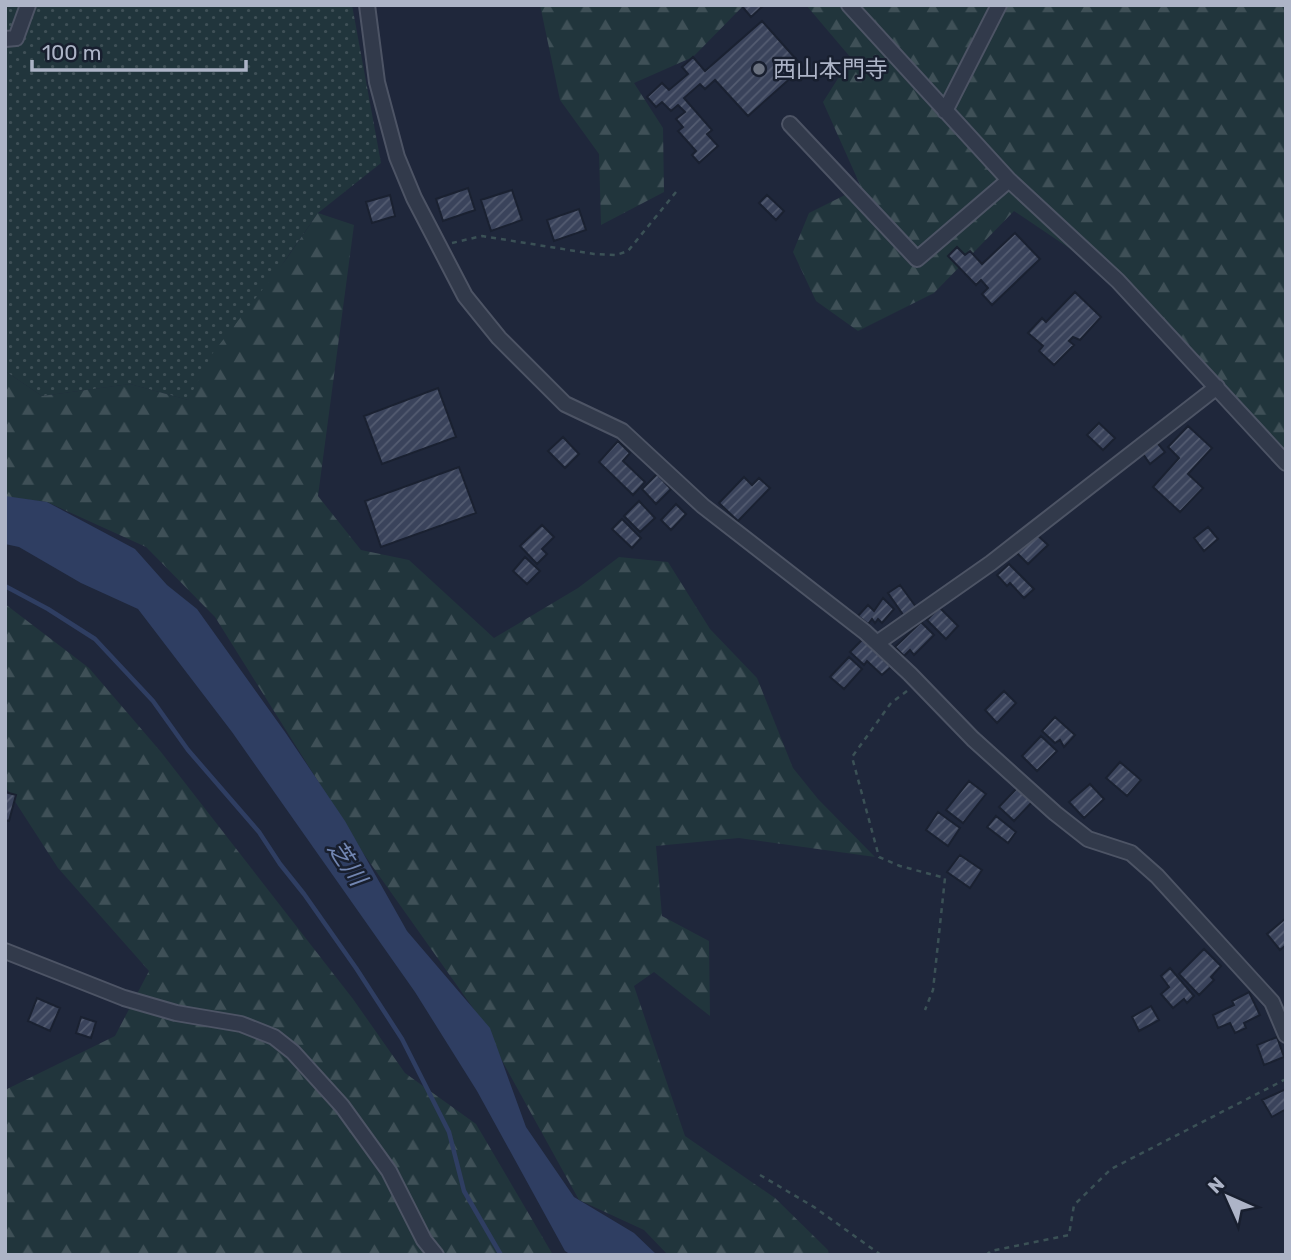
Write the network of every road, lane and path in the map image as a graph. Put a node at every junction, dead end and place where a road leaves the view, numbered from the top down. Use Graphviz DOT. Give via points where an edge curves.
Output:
graph roads {
  1 [pos="28,5"];
  2 [pos="367,5"];
  3 [pos="849,5"];
  4 [pos="999,5"];
  5 [pos="5,39"];
  6 [pos="945,111"];
  7 [pos="790,124"];
  8 [pos="1009,180"];
  9 [pos="676,192"];
  10 [pos="438,246"];
  11 [pos="1217,387"];
  12 [pos="1286,463"];
  13 [pos="877,643"];
  14 [pos="918,682"];
  15 [pos="5,951"];
  16 [pos="925,1010"];
  17 [pos="1286,1035"];
  18 [pos="1286,1079"];
  19 [pos="760,1175"];
  20 [pos="436,1255"];
  21 [pos="881,1255"];
  22 [pos="986,1255"];
  1 -- 5 [label="street" via="16,38"];
  2 -- 10 [label="street" via="377,82 397,157"];
  3 -- 6 [label="street"];
  4 -- 6 [label="street"];
  6 -- 8 [label="street"];
  7 -- 8 [label="street" via="916,259"];
  8 -- 11 [label="street" via="1118,281"];
  9 -- 10 [label="path" via="628,251 616,255 482,236"];
  10 -- 13 [label="street" via="465,296 499,338 565,404 622,431 703,506"];
  11 -- 12 [label="street"];
  11 -- 13 [label="street" via="991,564"];
  13 -- 14 [label="street"];
  14 -- 16 [label="path" via="891,703 852,757 879,857 945,878 933,990"];
  14 -- 17 [label="street" via="1055,813 1088,839 1131,853 1157,876 1272,1002"];
  15 -- 20 [label="street" via="124,998 241,1024 274,1037 342,1106 389,1171"];
  18 -- 22 [label="path" via="1111,1169 1074,1205 1069,1235"];
  19 -- 21 [label="path"];
}
